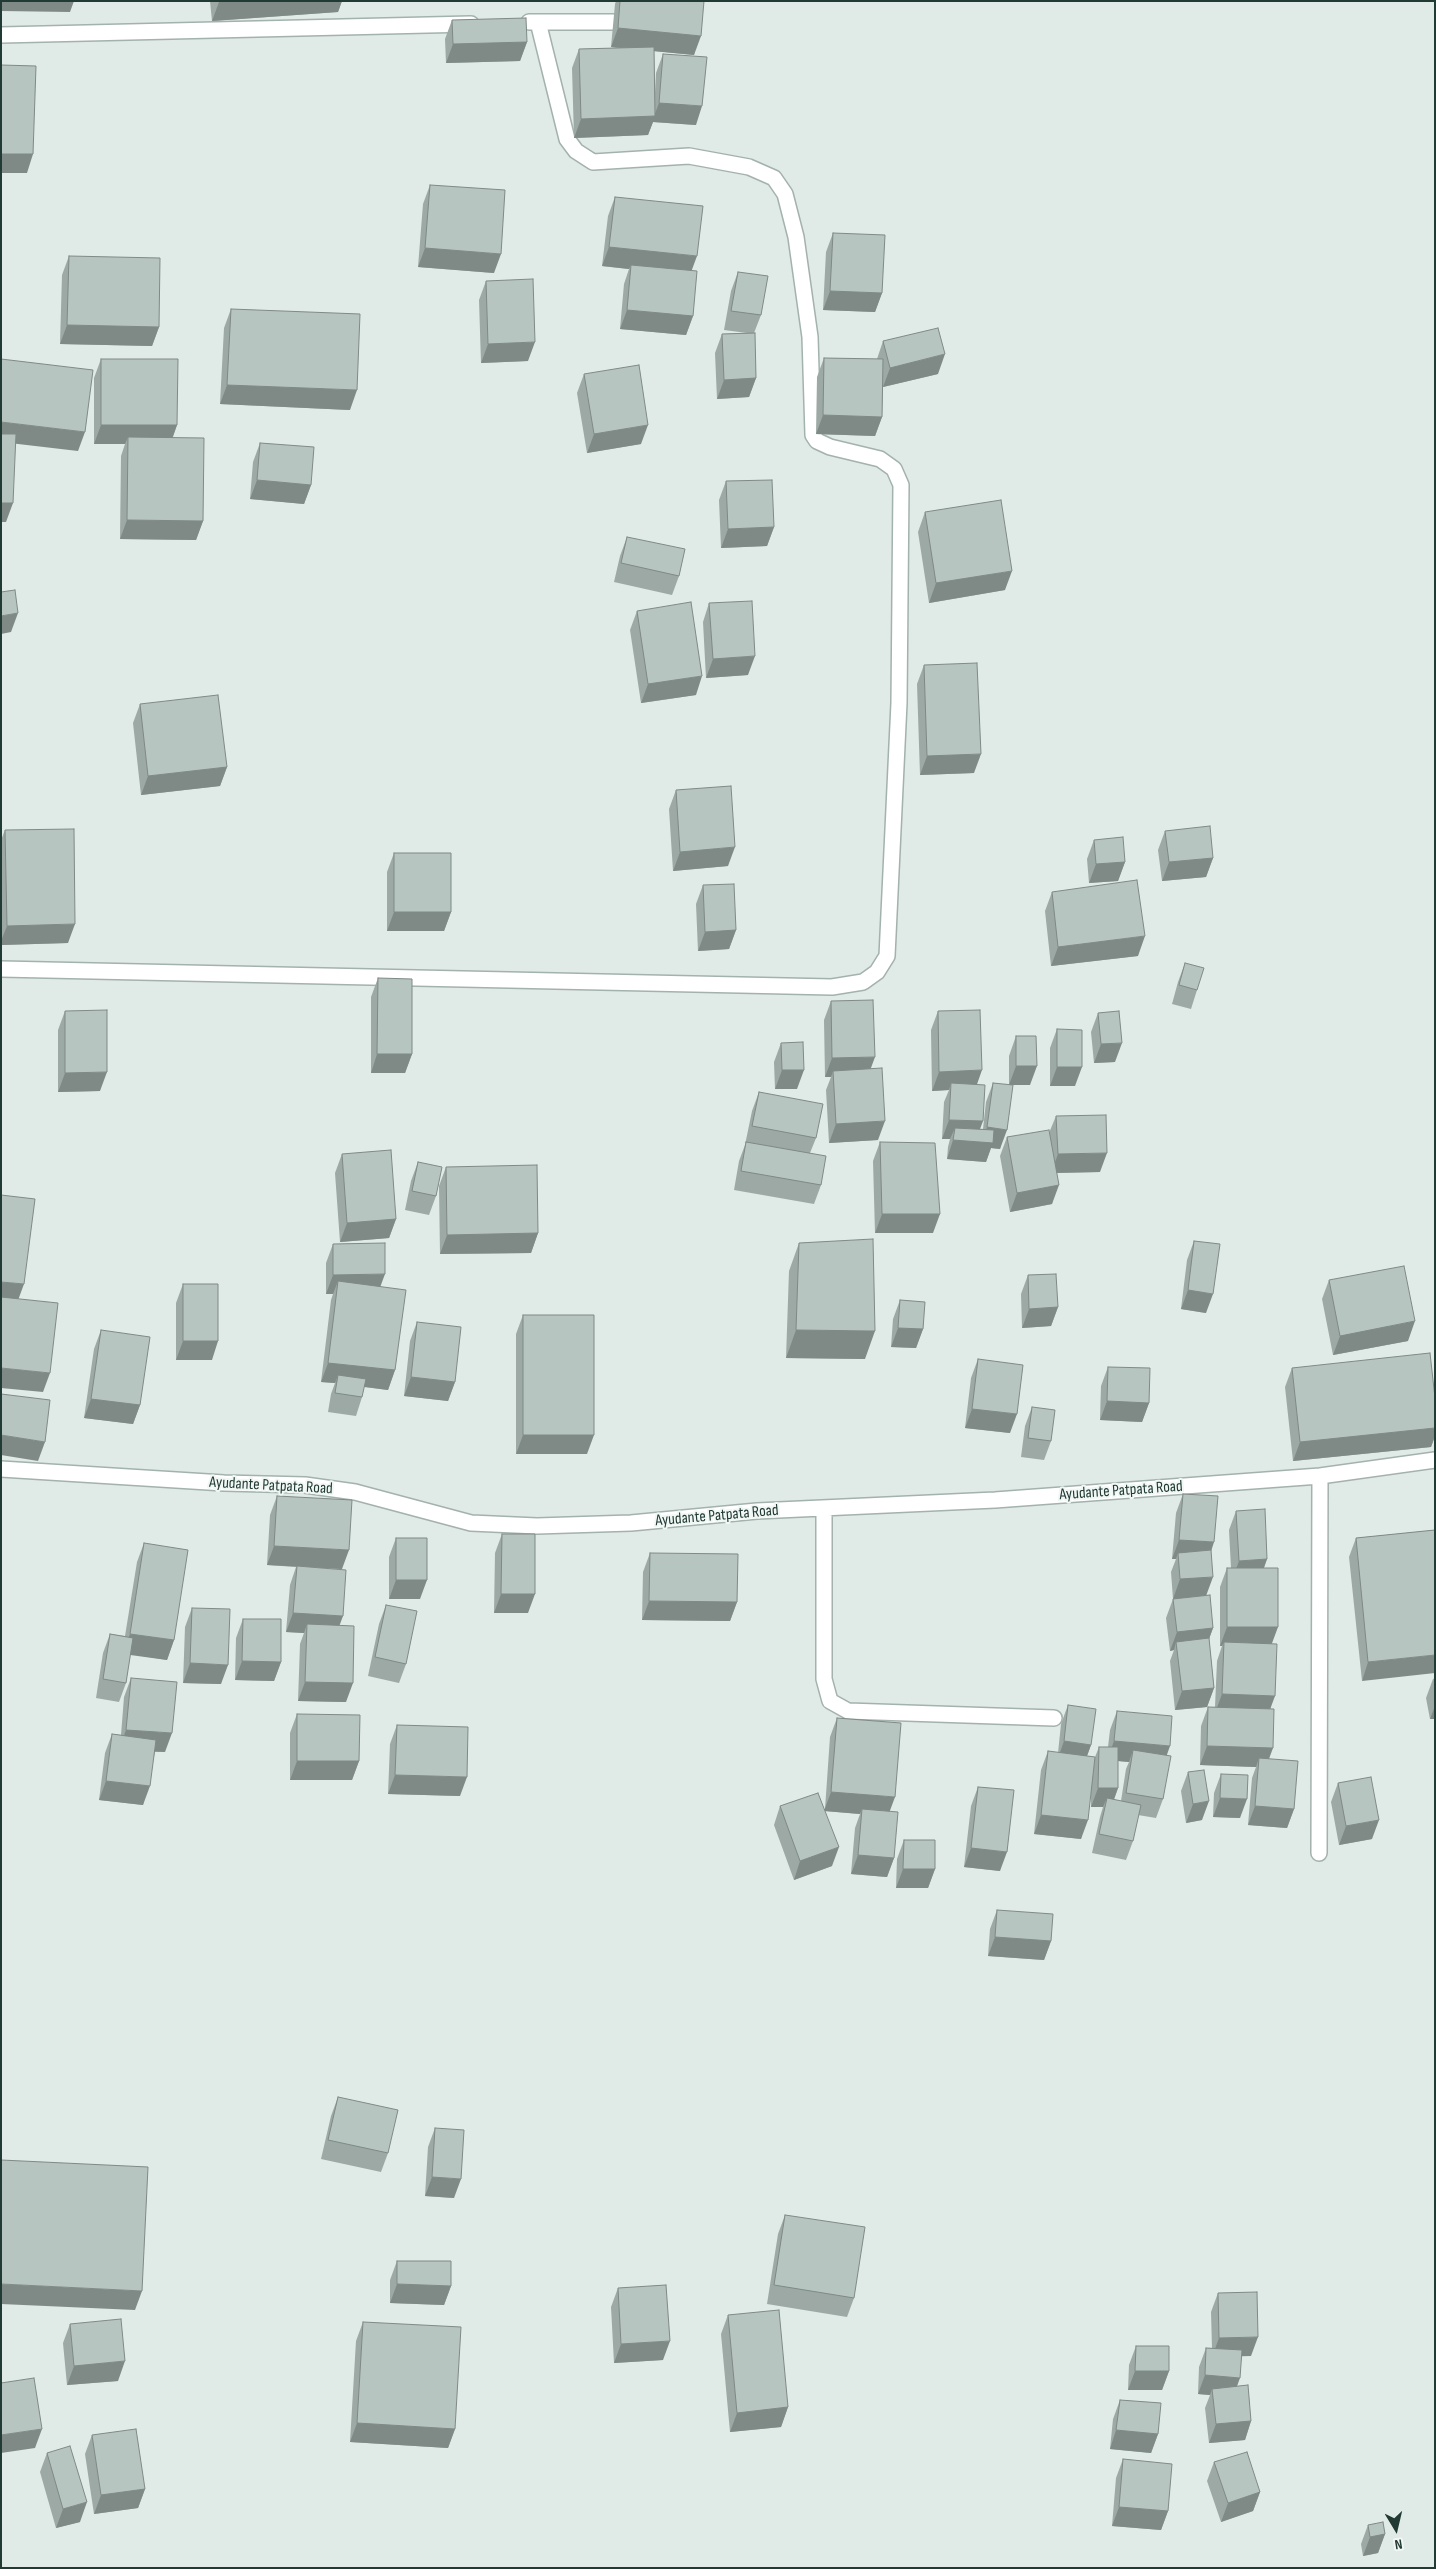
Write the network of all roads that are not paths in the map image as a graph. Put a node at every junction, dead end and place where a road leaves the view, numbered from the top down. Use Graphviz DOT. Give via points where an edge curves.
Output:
graph roads {
  1 [pos="538,22"];
  2 [pos="613,22"];
  3 [pos="488,23"];
  4 [pos="518,23"];
  5 [pos="1,34"];
  6 [pos="1,969"];
  7 [pos="1435,1460"];
  8 [pos="1,1469"];
  9 [pos="1320,1476"];
  10 [pos="824,1508"];
  11 [pos="1054,1718"];
  12 [pos="1319,1853"];
  1 -- 2 [label="street"];
  1 -- 4 [label="street"];
  1 -- 6 [label="street" via="567,139 576,151 593,162 689,156 749,167 774,178 785,194 796,238 810,337 813,435 817,441 830,447 880,459 894,469 901,484 899,703 887,956 878,972 863,982 832,987"];
  3 -- 5 [label="street"];
  7 -- 9 [label="street, Ayudante Patpata Road"];
  8 -- 10 [label="street, Ayudante Patpata Road" via="305,1485 355,1492 471,1523 527,1526 631,1523"];
  9 -- 10 [label="street, Ayudante Patpata Road" via="995,1500"];
  9 -- 12 [label="street"];
  10 -- 11 [label="street" via="824,1679 830,1701 848,1712"];
}
